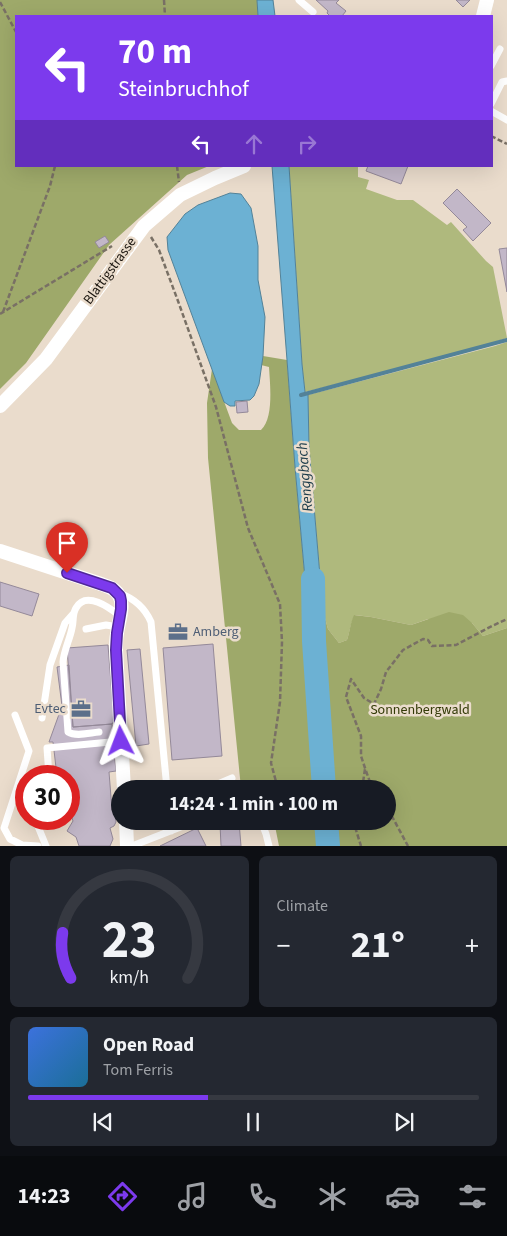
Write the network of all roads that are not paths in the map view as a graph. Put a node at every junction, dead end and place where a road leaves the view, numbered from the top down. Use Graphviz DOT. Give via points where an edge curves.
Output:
graph roads {
  1 [pos="299,0"];
  2 [pos="487,0"];
  3 [pos="313,12"];
  4 [pos="483,15"];
  5 [pos="500,50"];
  6 [pos="493,62"];
  7 [pos="507,82"];
  8 [pos="493,100"];
  9 [pos="493,112"];
  10 [pos="507,120"];
  11 [pos="242,167"];
  12 [pos="0,406"];
  13 [pos="0,551"];
  14 [pos="117,592"];
  15 [pos="73,614"];
  16 [pos="119,622"];
  17 [pos="86,629"];
  18 [pos="15,715"];
  19 [pos="42,718"];
  20 [pos="98,732"];
  21 [pos="121,741"];
  22 [pos="48,765"];
  23 [pos="232,778"];
  24 [pos="123,780"];
  25 [pos="166,780"];
  26 [pos="227,780"];
  27 [pos="39,830"];
  28 [pos="127,830"];
  29 [pos="264,830"];
  30 [pos="171,831"];
  31 [pos="38,846"];
  32 [pos="46,846"];
  33 [pos="128,846"];
  34 [pos="132,846"];
  35 [pos="268,846"];
  1 -- 3 [label="lane"];
  2 -- 4 [label="street"];
  5 -- 6 [label="lane"];
  7 -- 8 [label="lane" via="502,82"];
  9 -- 10 [label="lane"];
  11 -- 12 [label="street, Blattigstrasse" via="180,195 144,226 46,359"];
  13 -- 14 [label="street"];
  14 -- 16 [label="street" via="121,601"];
  14 -- 25 [label="lane" via="140,606 151,622"];
  15 -- 16 [label="lane" via="82,603 94,602 107,606"];
  15 -- 19 [label="lane" via="65,623 50,665"];
  15 -- 20 [label="lane" via="63,662 68,732"];
  16 -- 17 [label="lane"];
  16 -- 21 [label="street" via="116,650"];
  18 -- 31 [label="lane" via="29,751 4,828 10,839"];
  21 -- 22 [label="lane" via="47,748"];
  21 -- 24 [label="street"];
  23 -- 26 [label="lane"];
  27 -- 32 [label="lane"];
  28 -- 33 [label="street"];
  29 -- 35 [label="lane"];
  30 -- 34 [label="lane"];
}
